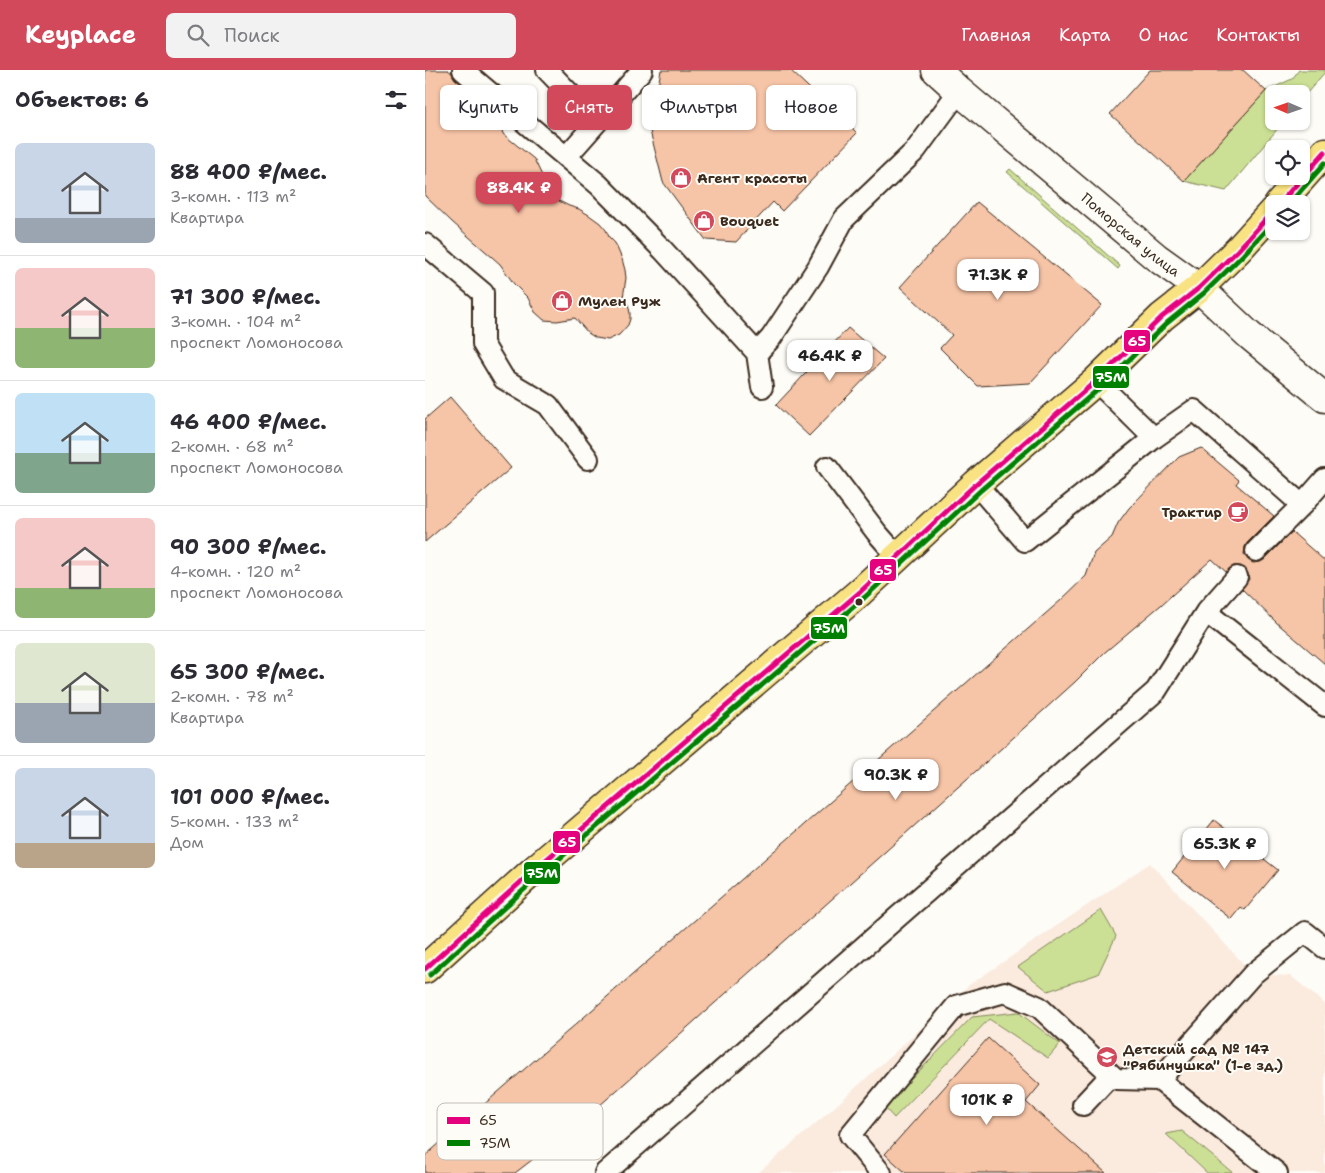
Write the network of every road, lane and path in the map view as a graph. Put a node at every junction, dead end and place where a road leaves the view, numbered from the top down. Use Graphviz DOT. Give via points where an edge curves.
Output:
graph roads {
  1 [pos="463,70"];
  2 [pos="547,70"];
  3 [pos="642,70"];
  4 [pos="935,70"];
  5 [pos="561,85"];
  6 [pos="629,85"];
  7 [pos="959,91"];
  8 [pos="590,130"];
  9 [pos="1325,152"];
  10 [pos="566,157"];
  11 [pos="1287,195"];
  12 [pos="1265,220"];
  13 [pos="425,244"];
  14 [pos="1199,288"];
  15 [pos="757,353"];
  16 [pos="1097,381"];
  17 [pos="762,387"];
  18 [pos="1325,398"];
  19 [pos="1154,438"];
  20 [pos="588,459"];
  21 [pos="827,467"];
  22 [pos="1325,479"];
  23 [pos="976,484"];
  24 [pos="1302,505"];
  25 [pos="1256,552"];
  26 [pos="898,557"];
  27 [pos="1237,577"];
  28 [pos="1207,612"];
  29 [pos="1325,706"];
  30 [pos="1325,948"];
  31 [pos="425,969"];
  32 [pos="1111,1075"];
  33 [pos="1159,1080"];
  34 [pos="1083,1105"];
  35 [pos="605,1173"];
  36 [pos="881,1173"];
  37 [pos="1277,1173"];
  1 -- 10 [label="lane"];
  2 -- 5 [label="lane"];
  3 -- 6 [label="lane"];
  4 -- 7 [label="street, Поморская улица"];
  7 -- 14 [label="street, Поморская улица" via="1156,257"];
  7 -- 15 [label="lane" via="915,151 844,220 777,330"];
  8 -- 10 [label="lane"];
  9 -- 11 [label="main road"];
  10 -- 15 [label="lane" via="599,185 663,250"];
  12 -- 14 [label="main road"];
  13 -- 20 [label="lane" via="483,293 483,344 504,379 548,406"];
  14 -- 16 [label="main road" via="1162,317"];
  14 -- 18 [label="street, Поморская улица" via="1249,335"];
  15 -- 17 [label="lane"];
  16 -- 19 [label="lane"];
  16 -- 23 [label="main road"];
  19 -- 23 [label="lane" via="1025,541"];
  19 -- 24 [label="lane" via="1194,410"];
  21 -- 26 [label="lane"];
  22 -- 24 [label="lane"];
  23 -- 26 [label="main road"];
  24 -- 25 [label="lane"];
  26 -- 31 [label="main road" via="777,664 526,866"];
  27 -- 28 [label="lane"];
  28 -- 29 [label="lane"];
  28 -- 35 [label="lane" via="1156,691"];
  30 -- 33 [label="lane" via="1305,932 1253,974"];
  32 -- 33 [label="lane" via="1116,1079"];
  32 -- 34 [label="lane"];
  32 -- 36 [label="lane" via="1039,1007 1005,992 956,1006 850,1135"];
  33 -- 37 [label="lane"];
}
